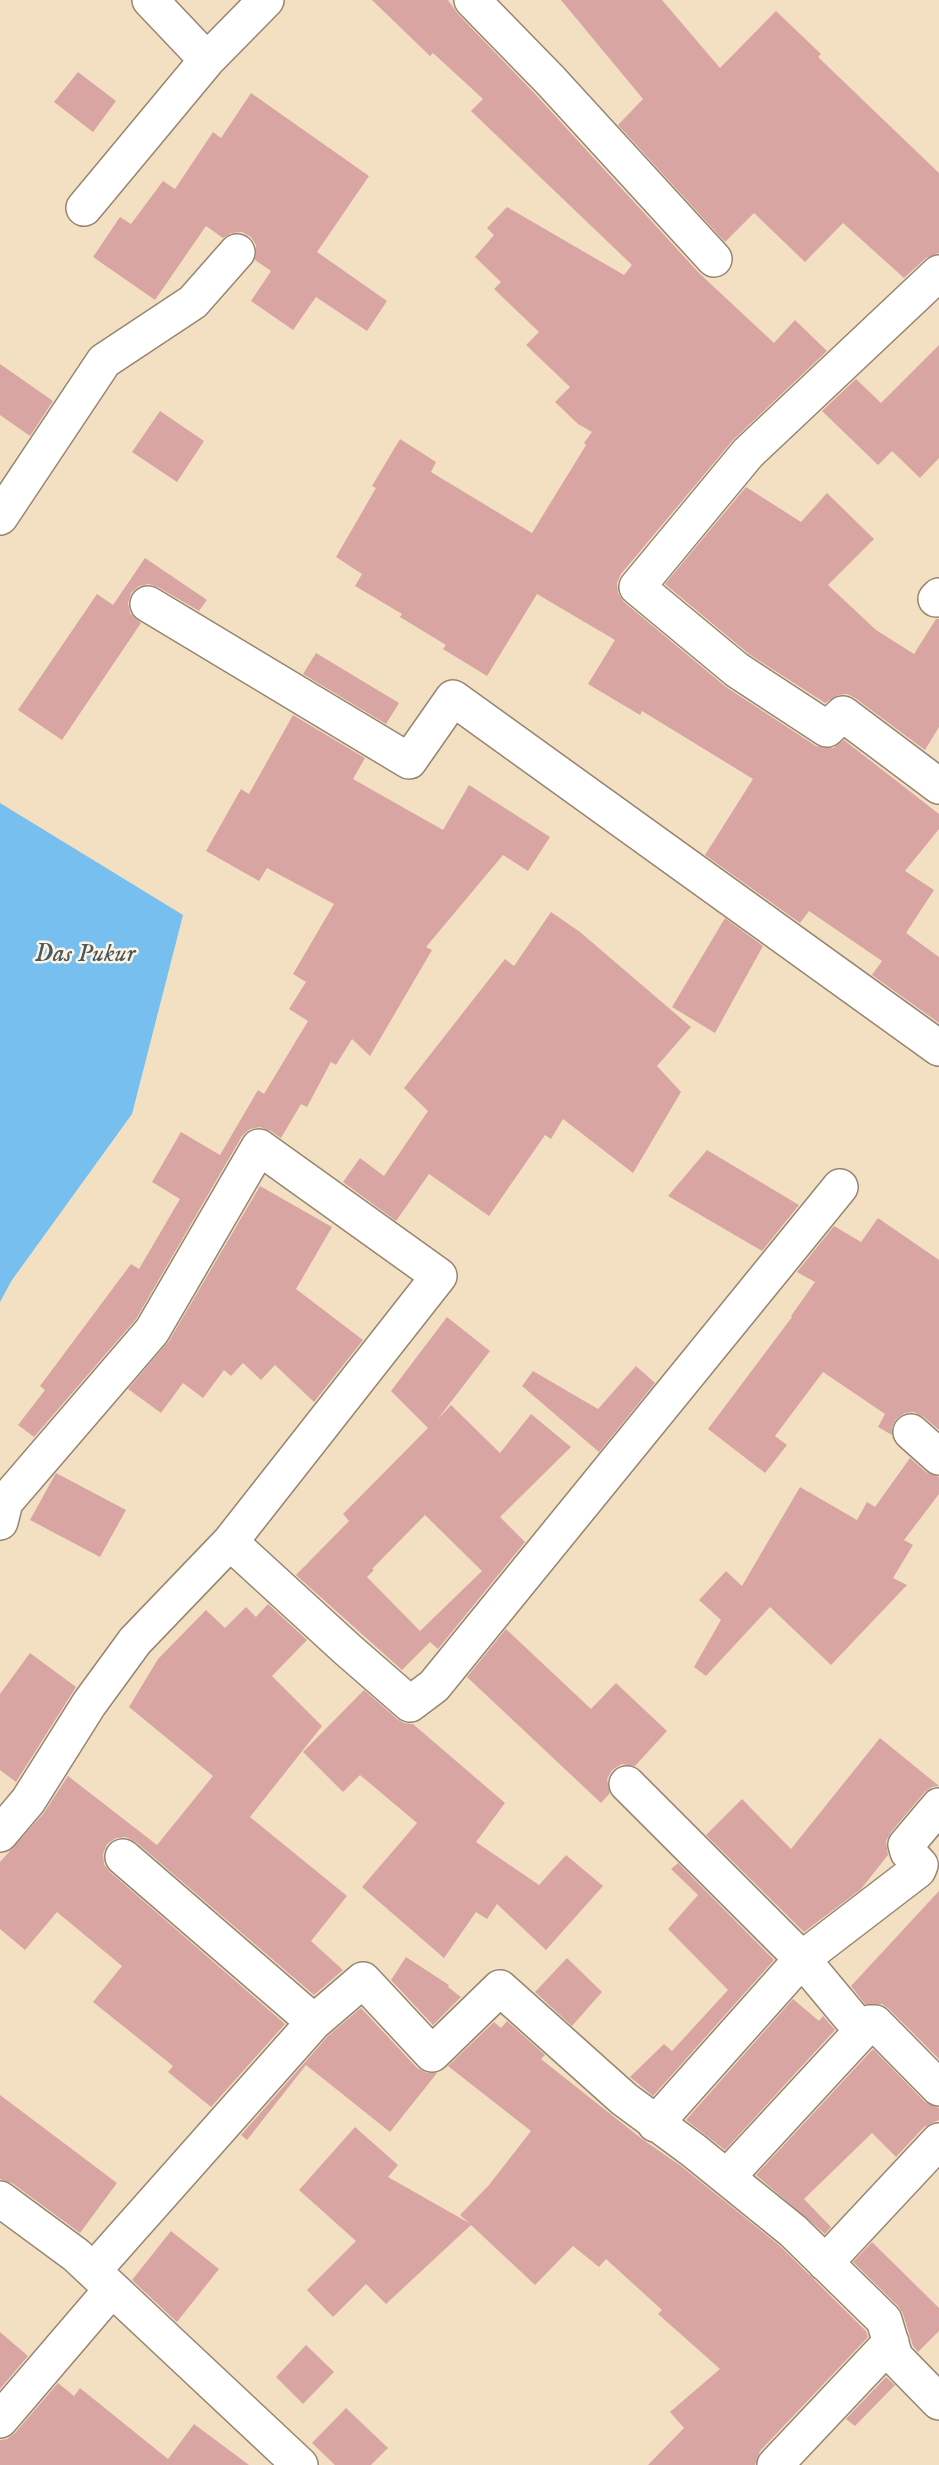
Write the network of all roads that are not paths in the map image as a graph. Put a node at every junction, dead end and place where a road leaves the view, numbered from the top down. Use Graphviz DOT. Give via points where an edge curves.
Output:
graph roads {
  1 [pos="150,0"];
  2 [pos="266,0"];
  3 [pos="472,0"];
  4 [pos="207,60"];
  5 [pos="84,208"];
  6 [pos="237,252"];
  7 [pos="714,259"];
  8 [pos="939,273"];
  9 [pos="0,517"];
  10 [pos="148,604"];
  11 [pos="939,786"];
  12 [pos="939,1048"];
  13 [pos="840,1187"];
  14 [pos="911,1432"];
  15 [pos="939,1457"];
  16 [pos="0,1522"];
  17 [pos="230,1542"];
  18 [pos="627,1784"];
  19 [pos="939,1806"];
  20 [pos="0,1834"];
  21 [pos="123,1857"];
  22 [pos="803,1959"];
  23 [pos="314,2022"];
  24 [pos="862,2031"];
  25 [pos="939,2088"];
  26 [pos="655,2123"];
  27 [pos="939,2141"];
  28 [pos="727,2177"];
  29 [pos="0,2199"];
  30 [pos="825,2263"];
  31 [pos="102,2280"];
  32 [pos="891,2342"];
  33 [pos="939,2402"];
  34 [pos="0,2420"];
  35 [pos="300,2465"];
  36 [pos="775,2465"];
  1 -- 4 [label="street"];
  2 -- 4 [label="street"];
  3 -- 7 [label="street"];
  4 -- 5 [label="street"];
  6 -- 9 [label="street" via="193,302 104,361"];
  8 -- 11 [label="street" via="748,453 637,587 737,670 827,729 843,714"];
  10 -- 12 [label="street" via="410,761 453,698"];
  13 -- 17 [label="street" via="434,1686 410,1703"];
  14 -- 15 [label="street"];
  16 -- 17 [label="street" via="5,1502 152,1331 259,1147 439,1276"];
  17 -- 20 [label="street" via="135,1641 89,1704 29,1801"];
  18 -- 22 [label="street"];
  19 -- 22 [label="street" via="906,1845 920,1868"];
  21 -- 23 [label="street"];
  22 -- 24 [label="street"];
  22 -- 26 [label="street"];
  23 -- 26 [label="street" via="363,1980 432,2054 500,1988"];
  23 -- 31 [label="street"];
  24 -- 25 [label="street" via="875,2023"];
  24 -- 28 [label="street"];
  26 -- 28 [label="street"];
  27 -- 30 [label="street"];
  28 -- 30 [label="street"];
  29 -- 31 [label="street"];
  30 -- 32 [label="street" via="884,2320"];
  31 -- 34 [label="street"];
  31 -- 35 [label="street"];
  32 -- 33 [label="street" via="895,2357"];
  32 -- 36 [label="street"];
}
